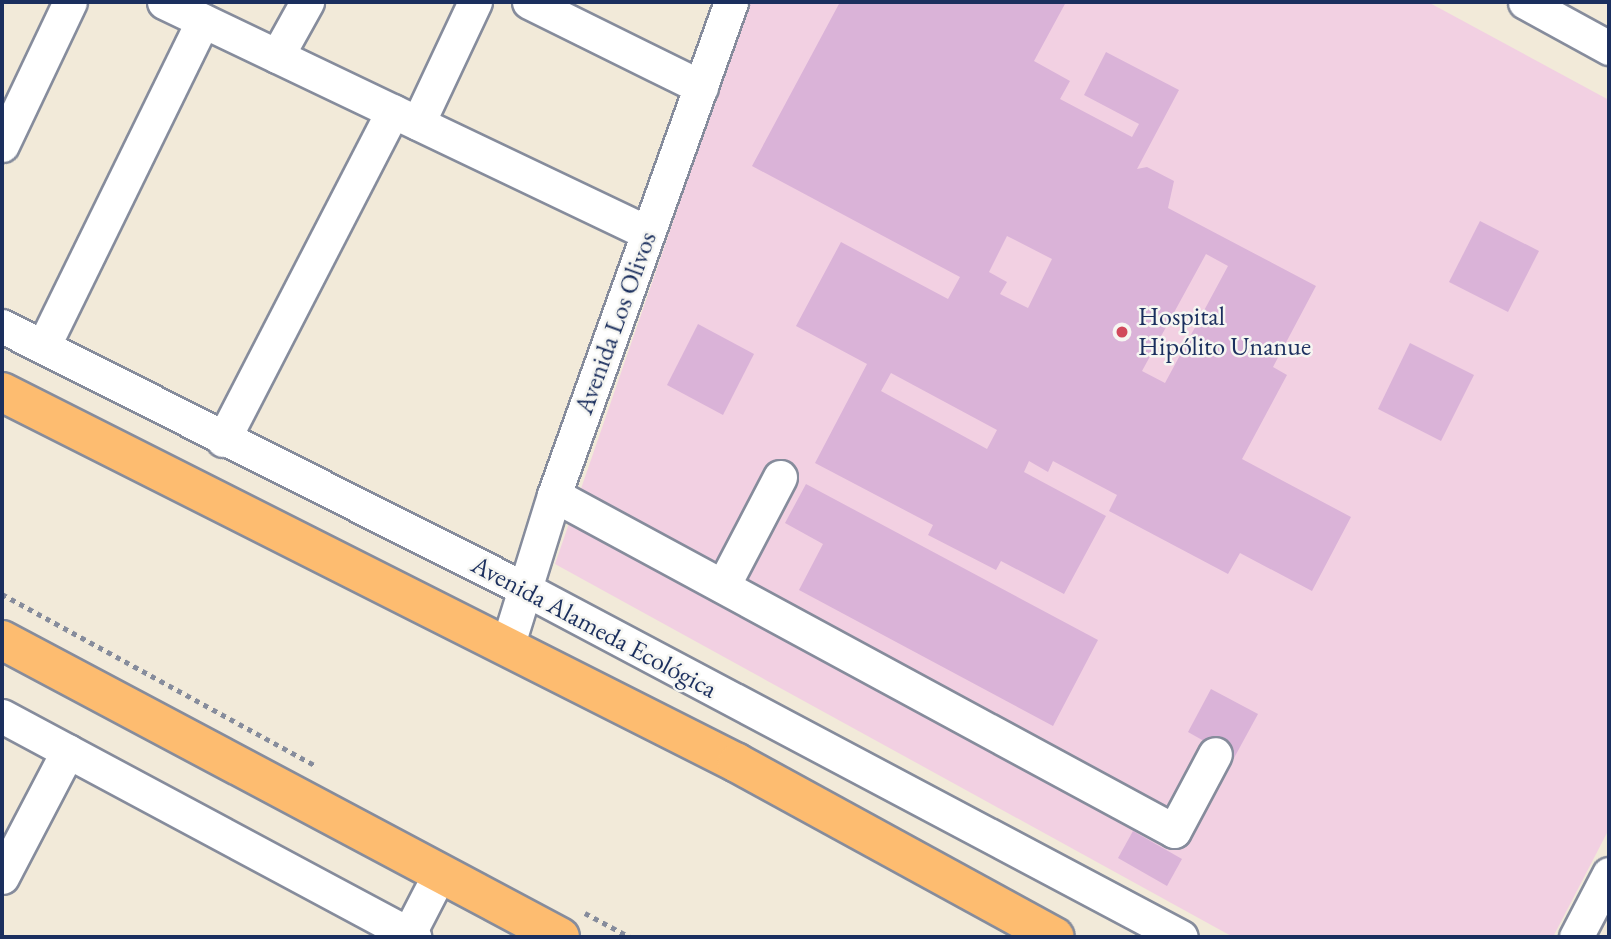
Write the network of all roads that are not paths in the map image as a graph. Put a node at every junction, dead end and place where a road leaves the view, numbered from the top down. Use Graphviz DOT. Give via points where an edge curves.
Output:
graph roads {
  1 [pos="70,2"];
  2 [pos="164,2"];
  3 [pos="307,2"];
  4 [pos="475,2"];
  5 [pos="529,2"];
  6 [pos="731,2"];
  7 [pos="1525,2"];
  8 [pos="203,21"];
  9 [pos="1609,48"];
  10 [pos="277,56"];
  11 [pos="701,87"];
  12 [pos="406,117"];
  13 [pos="2,145"];
  14 [pos="648,233"];
  15 [pos="2,326"];
  16 [pos="44,345"];
  17 [pos="2,392"];
  18 [pos="223,440"];
  19 [pos="780,477"];
  20 [pos="554,495"];
  21 [pos="723,586"];
  22 [pos="527,590"];
  23 [pos="2,640"];
  24 [pos="507,647"];
  25 [pos="2,716"];
  26 [pos="68,751"];
  27 [pos="1215,754"];
  28 [pos="440,873"];
  29 [pos="1609,874"];
  30 [pos="2,877"];
  31 [pos="565,921"];
  32 [pos="410,936"];
  33 [pos="1055,937"];
  34 [pos="1181,937"];
  35 [pos="1576,937"];
  1 -- 13 [label="street"];
  2 -- 8 [label="street"];
  3 -- 10 [label="street"];
  4 -- 12 [label="street"];
  5 -- 11 [label="street"];
  6 -- 11 [label="street, Avenida Los Olivos"];
  7 -- 9 [label="street"];
  8 -- 10 [label="street"];
  8 -- 16 [label="street"];
  10 -- 12 [label="street"];
  11 -- 14 [label="street, Avenida Los Olivos"];
  12 -- 14 [label="street"];
  12 -- 18 [label="street"];
  14 -- 20 [label="street, Avenida Los Olivos"];
  15 -- 16 [label="street, Avenida Alameda Ecológica"];
  16 -- 18 [label="street, Avenida Alameda Ecológica"];
  17 -- 24 [label="main road, Avenida Alameda Ecológica"];
  18 -- 22 [label="street, Avenida Alameda Ecológica"];
  19 -- 21 [label="street"];
  20 -- 21 [label="street"];
  20 -- 22 [label="street, Avenida Los Olivos"];
  21 -- 27 [label="street" via="1174,831"];
  22 -- 24 [label="street, Avenida Los Olivos"];
  22 -- 34 [label="street, Avenida Alameda Ecológica"];
  23 -- 28 [label="main road"];
  24 -- 33 [label="main road, Avenida Alameda Ecológica"];
  25 -- 26 [label="street"];
  26 -- 30 [label="street"];
  26 -- 32 [label="street"];
  28 -- 31 [label="main road"];
  28 -- 32 [label="street"];
  29 -- 35 [label="street"];
}
